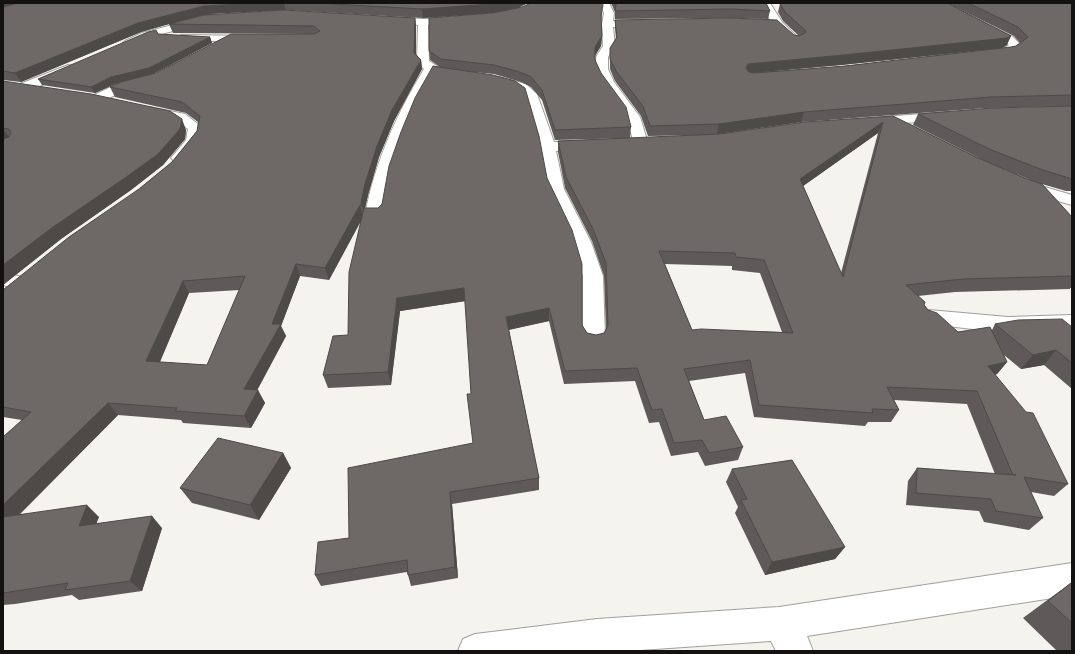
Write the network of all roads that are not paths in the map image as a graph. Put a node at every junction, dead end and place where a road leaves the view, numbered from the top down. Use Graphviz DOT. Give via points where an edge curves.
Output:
graph roads {
  1 [pos="604,3"];
  2 [pos="936,3"];
  3 [pos="767,5"];
  4 [pos="782,7"];
  5 [pos="207,19"];
  6 [pos="466,19"];
  7 [pos="378,20"];
  8 [pos="423,22"];
  9 [pos="654,23"];
  10 [pos="607,24"];
  11 [pos="764,24"];
  12 [pos="778,24"];
  13 [pos="146,35"];
  14 [pos="232,39"];
  15 [pos="263,39"];
  16 [pos="796,41"];
  17 [pos="117,48"];
  18 [pos="213,49"];
  19 [pos="976,55"];
  20 [pos="74,66"];
  21 [pos="430,69"];
  22 [pos="150,81"];
  23 [pos="54,92"];
  24 [pos="962,115"];
  25 [pos="892,121"];
  26 [pos="854,124"];
  27 [pos="913,132"];
  28 [pos="626,144"];
  29 [pos="602,145"];
  30 [pos="548,147"];
  31 [pos="170,168"];
  32 [pos="1012,180"];
  33 [pos="1072,200"];
  34 [pos="374,215"];
  35 [pos="929,317"];
  36 [pos="1072,323"];
  37 [pos="594,338"];
  38 [pos="1072,579"];
  39 [pos="787,638"];
  40 [pos="476,651"];
  1 -- 10 [label="street" via="609,13"];
  2 -- 19 [label="street" via="1009,39 1016,46 1006,52"];
  3 -- 4 [label="street"];
  3 -- 12 [label="street"];
  5 -- 13 [label="street"];
  6 -- 8 [label="street"];
  7 -- 8 [label="street"];
  8 -- 21 [label="street" via="423,62"];
  9 -- 10 [label="street"];
  10 -- 28 [label="street" via="609,46 602,57 602,69 648,143"];
  11 -- 12 [label="street"];
  12 -- 16 [label="street"];
  13 -- 14 [label="street"];
  13 -- 17 [label="street"];
  14 -- 15 [label="street"];
  14 -- 18 [label="street"];
  20 -- 23 [label="street" via="18,86"];
  21 -- 30 [label="street" via="521,87 532,97"];
  21 -- 34 [label="street" via="412,97 390,152 376,195"];
  22 -- 31 [label="street" via="89,98 180,117 196,128 193,141"];
  24 -- 25 [label="street"];
  25 -- 26 [label="street"];
  25 -- 27 [label="street"];
  29 -- 30 [label="street"];
  30 -- 37 [label="street" via="556,189 582,242 593,276"];
  32 -- 33 [label="street"];
  35 -- 36 [label="street" via="1008,325"];
  38 -- 39 [label="street"];
  39 -- 40 [label="street" via="597,636"];
}
